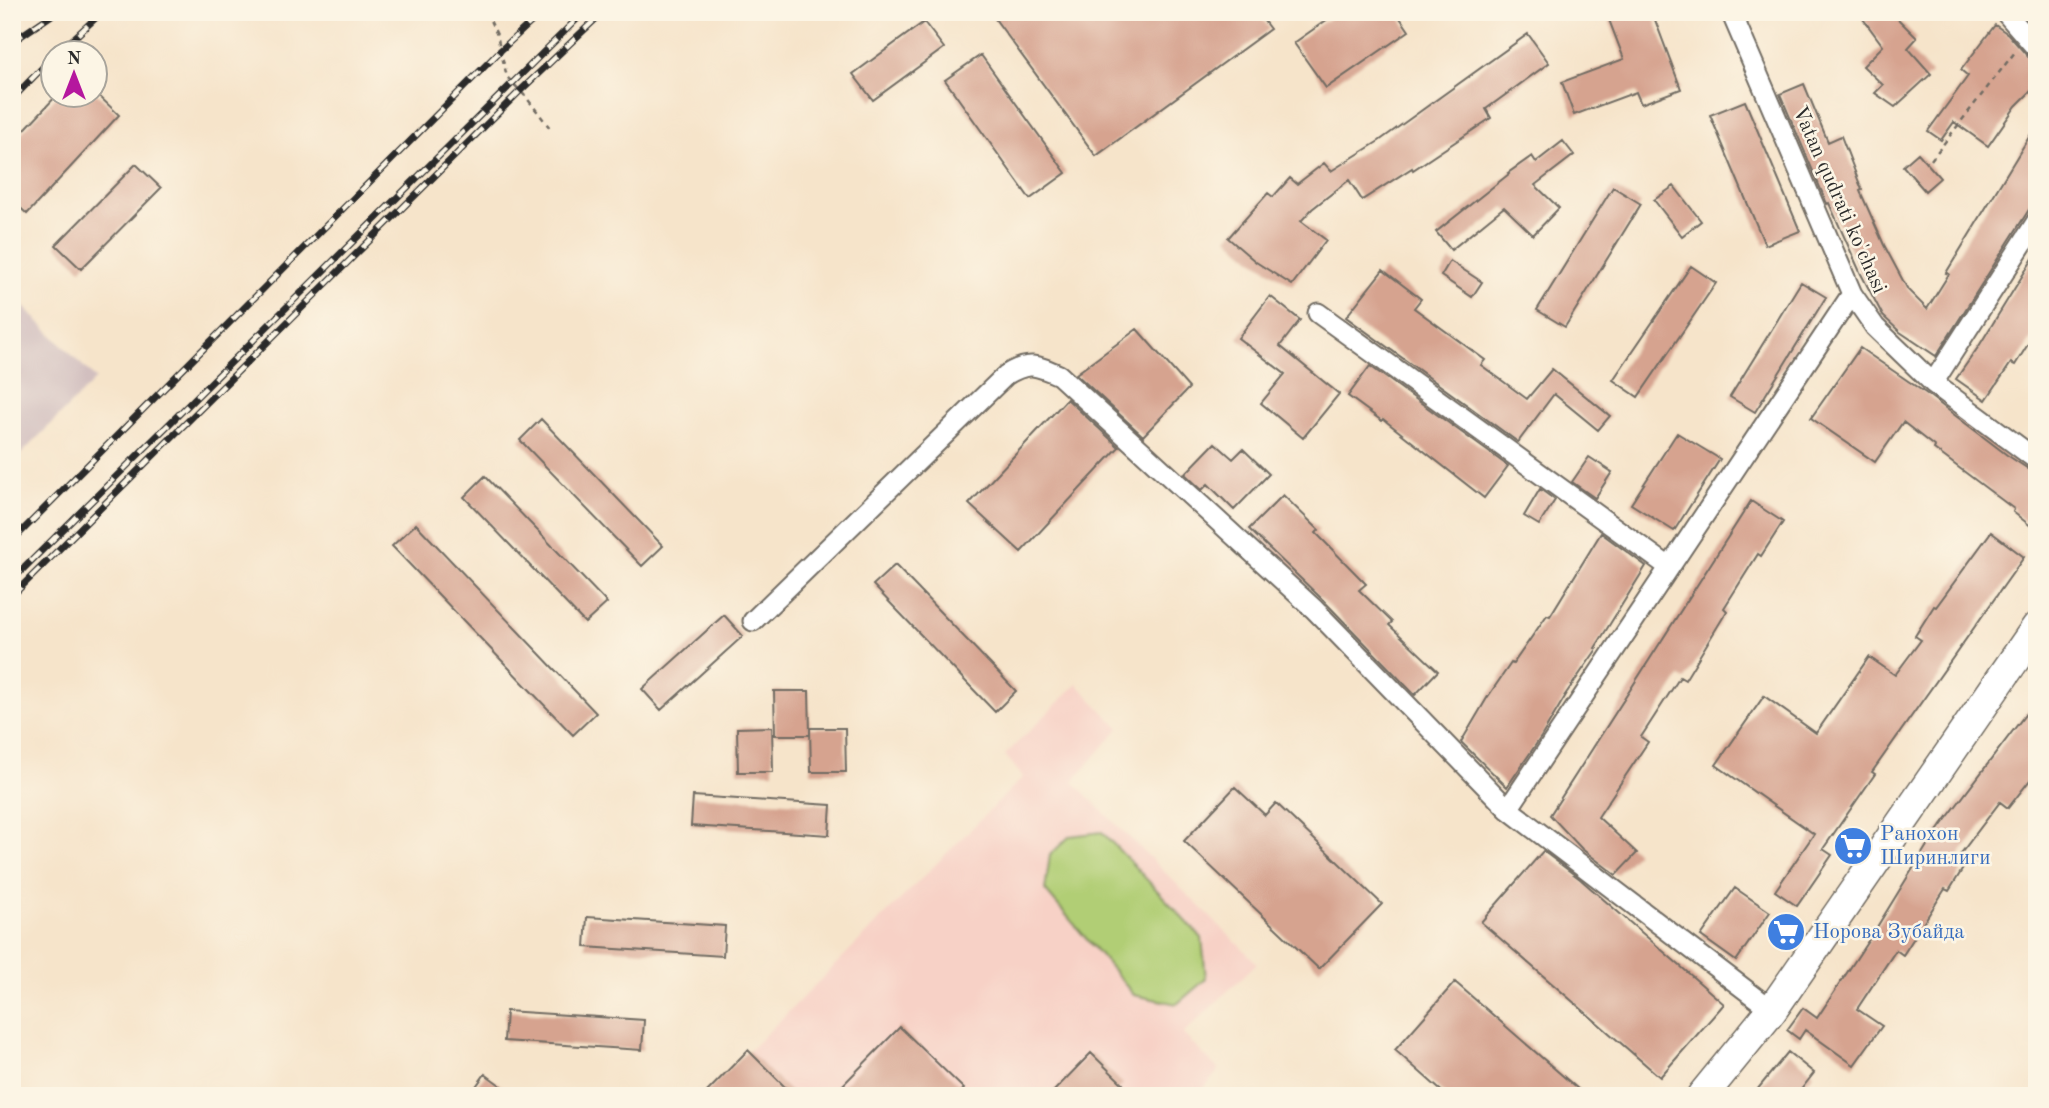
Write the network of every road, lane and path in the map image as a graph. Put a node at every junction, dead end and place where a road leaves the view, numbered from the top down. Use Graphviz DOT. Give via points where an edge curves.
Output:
graph roads {
  1 [pos="486,12"];
  2 [pos="1731,12"];
  3 [pos="2005,12"];
  4 [pos="2031,44"];
  5 [pos="550,128"];
  6 [pos="1931,160"];
  7 [pos="2037,221"];
  8 [pos="1852,294"];
  9 [pos="1318,313"];
  10 [pos="1933,383"];
  11 [pos="2037,460"];
  12 [pos="1669,567"];
  13 [pos="753,621"];
  14 [pos="2037,627"];
  15 [pos="2037,656"];
  16 [pos="1508,809"];
  17 [pos="1772,1010"];
  18 [pos="1702,1096"];
  19 [pos="1722,1096"];
  1 -- 5 [label="path" via="497,35 507,78"];
  2 -- 8 [label="street, Vatan qudrati ko'chasi"];
  3 -- 4 [label="street"];
  4 -- 6 [label="path"];
  7 -- 10 [label="street"];
  8 -- 10 [label="street, Vatan qudrati ko'chasi" via="1875,327"];
  8 -- 12 [label="street"];
  9 -- 12 [label="street"];
  10 -- 11 [label="street, Vatan qudrati ko'chasi"];
  12 -- 16 [label="street"];
  13 -- 16 [label="street" via="1006,375 1019,366 1039,365 1059,375 1314,609"];
  14 -- 17 [label="main road"];
  15 -- 19 [label="main road" via="1775,1030"];
  16 -- 17 [label="street"];
  17 -- 18 [label="main road"];
}
